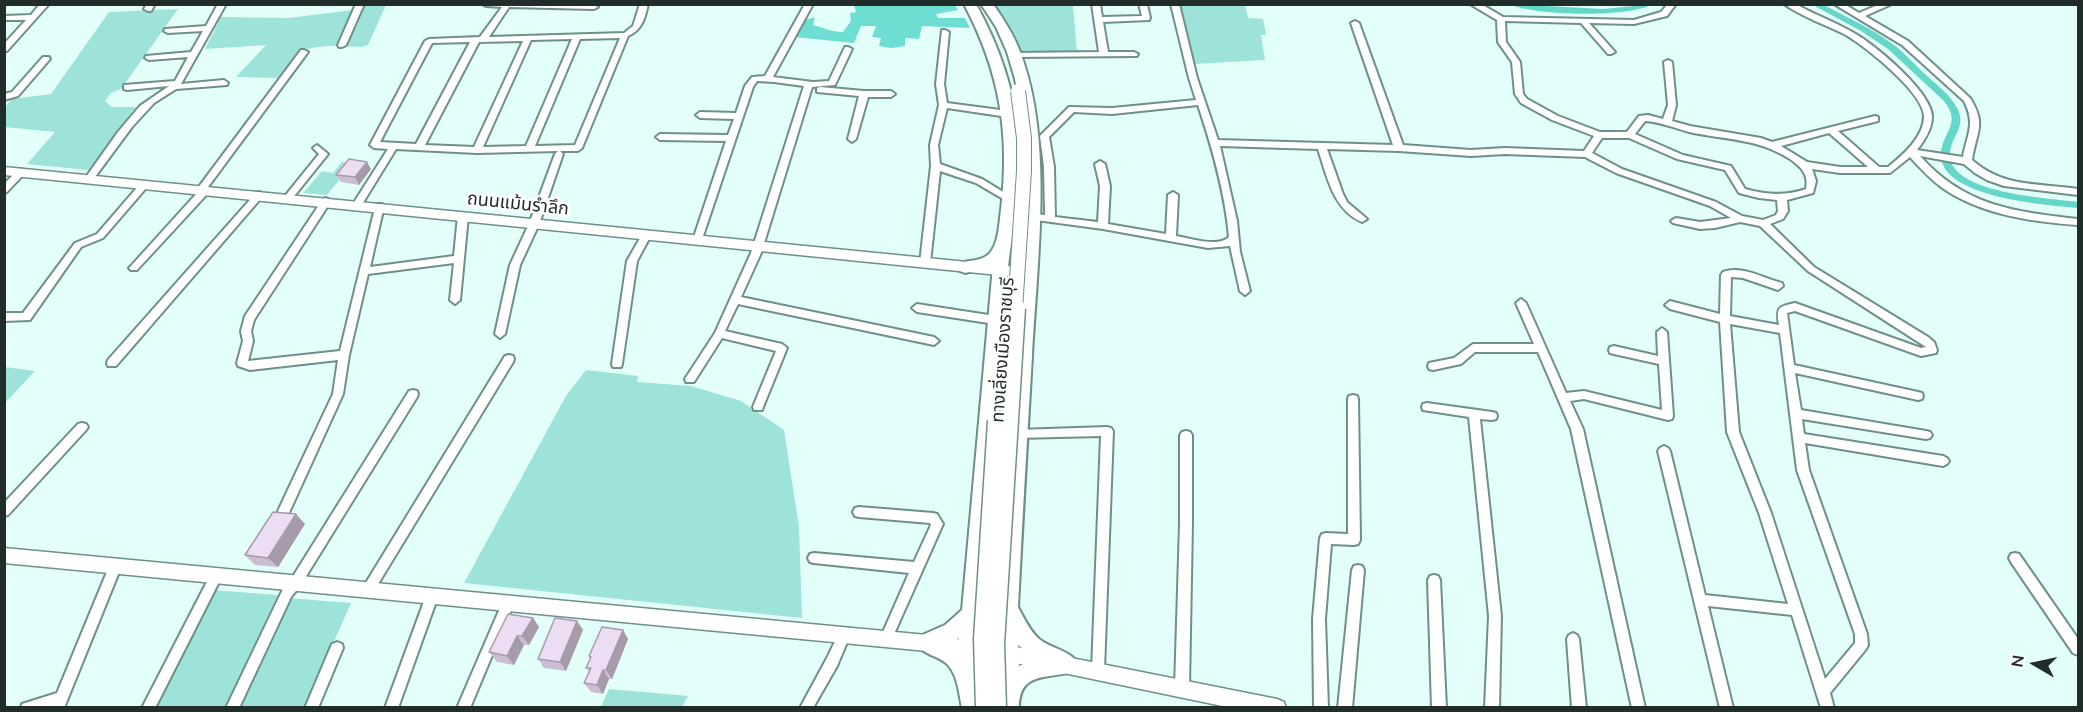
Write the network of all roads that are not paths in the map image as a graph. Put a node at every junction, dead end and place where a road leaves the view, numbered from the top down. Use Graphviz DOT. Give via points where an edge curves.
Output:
graph roads {
  1 [pos="45,4"];
  2 [pos="222,4"];
  3 [pos="360,4"];
  4 [pos="486,4"];
  5 [pos="644,4"];
  6 [pos="809,4"];
  7 [pos="1096,4"];
  8 [pos="1143,4"];
  9 [pos="1174,4"];
  10 [pos="1474,4"];
  11 [pos="1672,4"];
  12 [pos="1788,4"];
  13 [pos="1838,4"];
  14 [pos="1888,4"];
  15 [pos="506,6"];
  16 [pos="594,7"];
  17 [pos="981,7"];
  18 [pos="1859,16"];
  19 [pos="33,17"];
  20 [pos="4,18"];
  21 [pos="1098,20"];
  22 [pos="1501,20"];
  23 [pos="1582,20"];
  24 [pos="1355,23"];
  25 [pos="209,28"];
  26 [pos="168,31"];
  27 [pos="945,32"];
  28 [pos="986,34"];
  29 [pos="577,36"];
  30 [pos="625,36"];
  31 [pos="528,38"];
  32 [pos="479,39"];
  33 [pos="342,45"];
  34 [pos="4,49"];
  35 [pos="848,49"];
  36 [pos="304,52"];
  37 [pos="1611,52"];
  38 [pos="194,54"];
  39 [pos="1134,54"];
  40 [pos="1014,55"];
  41 [pos="1104,55"];
  42 [pos="149,58"];
  43 [pos="46,59"];
  44 [pos="1668,62"];
  45 [pos="769,77"];
  46 [pos="224,83"];
  47 [pos="175,85"];
  48 [pos="809,86"];
  49 [pos="127,87"];
  50 [pos="1013,91"];
  51 [pos="864,94"];
  52 [pos="891,94"];
  53 [pos="4,98"];
  54 [pos="1201,102"];
  55 [pos="943,105"];
  56 [pos="1008,114"];
  57 [pos="700,115"];
  58 [pos="739,116"];
  59 [pos="1875,119"];
  60 [pos="1667,122"];
  61 [pos="1830,130"];
  62 [pos="1599,135"];
  63 [pos="1630,135"];
  64 [pos="660,137"];
  65 [pos="730,138"];
  66 [pos="852,139"];
  67 [pos="1215,143"];
  68 [pos="1772,145"];
  69 [pos="1322,146"];
  70 [pos="393,147"];
  71 [pos="419,147"];
  72 [pos="317,148"];
  73 [pos="1399,148"];
  74 [pos="477,150"];
  75 [pos="529,150"];
  76 [pos="1911,152"];
  77 [pos="559,154"];
  78 [pos="1587,154"];
  79 [pos="1967,160"];
  80 [pos="1100,164"];
  81 [pos="1805,165"];
  82 [pos="936,166"];
  83 [pos="4,171"];
  84 [pos="1878,171"];
  85 [pos="21,172"];
  86 [pos="89,179"];
  87 [pos="144,185"];
  88 [pos="4,190"];
  89 [pos="204,190"];
  90 [pos="2079,192"];
  91 [pos="259,195"];
  92 [pos="1173,195"];
  93 [pos="288,198"];
  94 [pos="1008,198"];
  95 [pos="1782,199"];
  96 [pos="326,201"];
  97 [pos="358,204"];
  98 [pos="379,206"];
  99 [pos="463,216"];
  100 [pos="1032,217"];
  101 [pos="1050,219"];
  102 [pos="1362,219"];
  103 [pos="1740,219"];
  104 [pos="1676,220"];
  105 [pos="2079,222"];
  106 [pos="1763,223"];
  107 [pos="534,224"];
  108 [pos="1103,226"];
  109 [pos="646,235"];
  110 [pos="1004,235"];
  111 [pos="1171,238"];
  112 [pos="1233,238"];
  113 [pos="698,240"];
  114 [pos="756,246"];
  115 [pos="459,259"];
  116 [pos="925,263"];
  117 [pos="965,267"];
  118 [pos="134,268"];
  119 [pos="363,270"];
  120 [pos="1000,270"];
  121 [pos="1028,273"];
  122 [pos="1778,286"];
  123 [pos="1245,291"];
  124 [pos="455,300"];
  125 [pos="735,300"];
  126 [pos="996,303"];
  127 [pos="1521,303"];
  128 [pos="1670,305"];
  129 [pos="917,308"];
  130 [pos="4,317"];
  131 [pos="1725,319"];
  132 [pos="995,320"];
  133 [pos="1785,330"];
  134 [pos="1662,332"];
  135 [pos="500,334"];
  136 [pos="719,334"];
  137 [pos="934,341"];
  138 [pos="1540,348"];
  139 [pos="1614,350"];
  140 [pos="344,356"];
  141 [pos="509,358"];
  142 [pos="1664,361"];
  143 [pos="111,363"];
  144 [pos="617,364"];
  145 [pos="1433,366"];
  146 [pos="1790,368"];
  147 [pos="690,379"];
  148 [pos="413,394"];
  149 [pos="1918,396"];
  150 [pos="1563,398"];
  151 [pos="1353,399"];
  152 [pos="758,407"];
  153 [pos="1427,407"];
  154 [pos="1474,414"];
  155 [pos="1797,414"];
  156 [pos="1492,416"];
  157 [pos="82,427"];
  158 [pos="1017,434"];
  159 [pos="1186,435"];
  160 [pos="1926,435"];
  161 [pos="1799,438"];
  162 [pos="1664,451"];
  163 [pos="1943,461"];
  164 [pos="4,511"];
  165 [pos="284,511"];
  166 [pos="859,512"];
  167 [pos="4,555"];
  168 [pos="814,558"];
  169 [pos="2015,558"];
  170 [pos="115,567"];
  171 [pos="916,568"];
  172 [pos="1358,570"];
  173 [pos="216,576"];
  174 [pos="1434,580"];
  175 [pos="296,582"];
  176 [pos="368,590"];
  177 [pos="432,596"];
  178 [pos="1700,600"];
  179 [pos="508,603"];
  180 [pos="1008,607"];
  181 [pos="1796,610"];
  182 [pos="971,613"];
  183 [pos="844,635"];
  184 [pos="886,639"];
  185 [pos="1573,639"];
  186 [pos="927,643"];
  187 [pos="337,648"];
  188 [pos="2079,648"];
  189 [pos="968,649"];
  190 [pos="1009,653"];
  191 [pos="1068,664"];
  192 [pos="1098,670"];
  193 [pos="969,684"];
  194 [pos="1182,688"];
  195 [pos="1822,692"];
  196 [pos="58,703"];
  197 [pos="1005,704"];
  198 [pos="27,708"];
  199 [pos="148,708"];
  200 [pos="232,708"];
  201 [pos="312,708"];
  202 [pos="391,708"];
  203 [pos="463,708"];
  204 [pos="806,708"];
  205 [pos="972,708"];
  206 [pos="985,708"];
  207 [pos="1277,708"];
  208 [pos="1321,708"];
  209 [pos="1345,708"];
  210 [pos="1439,708"];
  211 [pos="1492,708"];
  212 [pos="1579,708"];
  213 [pos="1639,708"];
  214 [pos="1726,708"];
  215 [pos="1828,708"];
  1 -- 19 [label="street"];
  2 -- 25 [label="street"];
  3 -- 33 [label="street"];
  4 -- 15 [label="street"];
  5 -- 30 [label="street" via="637,27"];
  6 -- 45 [label="street"];
  7 -- 21 [label="street"];
  8 -- 21 [label="street" via="1146,18"];
  9 -- 54 [label="street"];
  10 -- 22 [label="street"];
  11 -- 23 [label="street" via="1664,14 1643,21"];
  12 -- 76 [label="street" via="1865,45 1919,94 1928,117"];
  13 -- 18 [label="street"];
  14 -- 18 [label="street"];
  15 -- 16 [label="street"];
  15 -- 32 [label="street"];
  17 -- 28 [label="main road, ทางเลี่ยงเมืองราชบุรี"];
  17 -- 40 [label="main road, ทางเลี่ยงเมืองราชบุรี"];
  17 -- 50 [label="main road, ทางเลี่ยงเมืองราชบุรี" via="1004,48"];
  18 -- 79 [label="street" via="1905,43 1967,100 1974,111 1977,130"];
  19 -- 20 [label="street"];
  19 -- 34 [label="street"];
  21 -- 41 [label="street"];
  22 -- 23 [label="street"];
  22 -- 62 [label="street" via="1502,42 1516,62 1519,94 1524,101"];
  23 -- 37 [label="street"];
  24 -- 73 [label="street"];
  25 -- 26 [label="street"];
  25 -- 38 [label="street"];
  27 -- 55 [label="street" via="940,84"];
  28 -- 50 [label="main road, ทางเลี่ยงเมืองราชบุรี"];
  28 -- 56 [label="main road, ทางเลี่ยงเมืองราชบุรี"];
  29 -- 30 [label="street"];
  29 -- 31 [label="street"];
  29 -- 75 [label="street"];
  30 -- 75 [label="street" via="578,148"];
  31 -- 32 [label="street"];
  31 -- 74 [label="street"];
  32 -- 70 [label="street" via="429,41 374,145"];
  32 -- 71 [label="street"];
  35 -- 48 [label="street" via="832,83"];
  36 -- 89 [label="street"];
  38 -- 42 [label="street"];
  38 -- 47 [label="street"];
  39 -- 41 [label="street"];
  40 -- 41 [label="street"];
  40 -- 100 [label="main road, ทางเลี่ยงเมืองราชบุรี" via="1030,122"];
  43 -- 53 [label="street" via="15,94"];
  44 -- 60 [label="street" via="1672,105"];
  45 -- 48 [label="street"];
  45 -- 58 [label="street" via="755,79 749,86"];
  46 -- 47 [label="street"];
  47 -- 49 [label="street"];
  47 -- 86 [label="street" via="145,106"];
  48 -- 51 [label="street"];
  48 -- 114 [label="street"];
  50 -- 197 [label="main road, ทางเลี่ยงเมืองราชบุรี, bridge" via="1023,131 1024,171 995,644"];
  50 -- 206 [label="main road, ทางเลี่ยงเมืองราชบุรี, bridge" via="1015,171 983,639"];
  51 -- 52 [label="street"];
  51 -- 66 [label="street"];
  54 -- 67 [label="street"];
  54 -- 101 [label="street" via="1112,111 1072,109 1044,136"];
  55 -- 56 [label="street"];
  55 -- 82 [label="street" via="934,145"];
  56 -- 94 [label="main road, ทางเลี่ยงเมืองราชบุรี"];
  57 -- 58 [label="street"];
  58 -- 65 [label="street"];
  59 -- 61 [label="street"];
  60 -- 63 [label="street" via="1642,118"];
  60 -- 68 [label="street"];
  61 -- 68 [label="street"];
  61 -- 84 [label="street"];
  62 -- 63 [label="street"];
  62 -- 78 [label="street"];
  63 -- 95 [label="street" via="1680,157 1728,168 1742,191"];
  64 -- 65 [label="street"];
  65 -- 113 [label="street"];
  67 -- 69 [label="street"];
  67 -- 112 [label="street"];
  68 -- 81 [label="street"];
  69 -- 73 [label="street"];
  69 -- 102 [label="street" via="1338,194"];
  70 -- 71 [label="street"];
  70 -- 97 [label="street"];
  71 -- 74 [label="street"];
  72 -- 93 [label="street" via="324,154"];
  73 -- 78 [label="street"];
  74 -- 75 [label="street"];
  76 -- 79 [label="street"];
  76 -- 84 [label="street" via="1890,170"];
  76 -- 105 [label="street" via="1949,190 1973,202 2018,216"];
  77 -- 107 [label="street"];
  78 -- 103 [label="street" via="1619,171 1713,204"];
  79 -- 90 [label="street" via="1990,180"];
  80 -- 108 [label="street" via="1105,186"];
  81 -- 84 [label="street"];
  81 -- 95 [label="street" via="1810,191"];
  82 -- 94 [label="street" via="979,181"];
  82 -- 116 [label="street"];
  83 -- 85 [label="street, ถนนแม้นรำลึก"];
  85 -- 86 [label="street, ถนนแม้นรำลึก"];
  85 -- 88 [label="street"];
  86 -- 87 [label="street, ถนนแม้นรำลึก"];
  87 -- 89 [label="street, ถนนแม้นรำลึก"];
  87 -- 130 [label="street" via="100,236 78,245 26,317"];
  89 -- 91 [label="street, ถนนแม้นรำลึก"];
  89 -- 118 [label="street"];
  91 -- 93 [label="street, ถนนแม้นรำลึก"];
  91 -- 143 [label="street"];
  92 -- 111 [label="street"];
  93 -- 96 [label="street, ถนนแม้นรำลึก"];
  94 -- 110 [label="main road, ทางเลี่ยงเมืองราชบุรี"];
  95 -- 106 [label="street" via="1780,217"];
  96 -- 97 [label="street, ถนนแม้นรำลึก"];
  96 -- 140 [label="street" via="249,319 242,363 250,366"];
  97 -- 98 [label="street, ถนนแม้นรำลึก"];
  98 -- 99 [label="street, ถนนแม้นรำลึก"];
  98 -- 119 [label="street"];
  99 -- 107 [label="street, ถนนแม้นรำลึก"];
  99 -- 115 [label="street"];
  100 -- 101 [label="street"];
  100 -- 121 [label="main road, ทางเลี่ยงเมืองราชบุรี"];
  101 -- 108 [label="street"];
  103 -- 104 [label="street" via="1703,227"];
  103 -- 106 [label="street"];
  106 -- 133 [label="street" via="1811,269 1924,340 1932,350 1921,352 1795,308 1782,312"];
  107 -- 109 [label="street, ถนนแม้นรำลึก"];
  107 -- 135 [label="street" via="515,265"];
  108 -- 111 [label="street"];
  109 -- 113 [label="street, ถนนแม้นรำลึก"];
  109 -- 144 [label="street" via="632,261"];
  110 -- 117 [label="main road" via="996,257"];
  110 -- 120 [label="main road, ทางเลี่ยงเมืองราชบุรี"];
  111 -- 112 [label="street" via="1219,245"];
  112 -- 123 [label="street"];
  113 -- 114 [label="street, ถนนแม้นรำลึก"];
  114 -- 116 [label="street, ถนนแม้นรำลึก"];
  114 -- 125 [label="street"];
  115 -- 119 [label="street"];
  115 -- 124 [label="street"];
  116 -- 117 [label="street, ถนนแม้นรำลึก"];
  117 -- 120 [label="street, ถนนแม้นรำลึก"];
  117 -- 126 [label="main road" via="990,282"];
  119 -- 140 [label="street"];
  120 -- 121 [label="street, ถนนแม้นรำลึก"];
  120 -- 126 [label="main road, ทางเลี่ยงเมืองราชบุรี"];
  121 -- 158 [label="main road, ทางเลี่ยงเมืองราชบุรี"];
  122 -- 131 [label="street" via="1740,273 1726,275"];
  125 -- 136 [label="street"];
  125 -- 137 [label="street"];
  126 -- 132 [label="main road, ทางเลี่ยงเมืองราชบุรี"];
  127 -- 138 [label="street"];
  128 -- 131 [label="street"];
  129 -- 132 [label="street"];
  131 -- 133 [label="street"];
  131 -- 181 [label="street" via="1733,432 1765,513"];
  132 -- 182 [label="main road, ทางเลี่ยงเมืองราชบุรี"];
  133 -- 146 [label="street"];
  134 -- 142 [label="street"];
  136 -- 147 [label="street"];
  136 -- 152 [label="street" via="782,348"];
  138 -- 145 [label="street" via="1473,348 1456,361"];
  138 -- 150 [label="street"];
  139 -- 142 [label="street"];
  140 -- 165 [label="street" via="338,394"];
  141 -- 176 [label="street"];
  142 -- 150 [label="street" via="1668,416 1584,395"];
  146 -- 149 [label="street"];
  146 -- 155 [label="street"];
  148 -- 175 [label="street"];
  150 -- 213 [label="street" via="1577,429"];
  151 -- 208 [label="street" via="1353,540 1326,538 1319,619"];
  153 -- 154 [label="street"];
  154 -- 156 [label="street"];
  154 -- 211 [label="street" via="1495,616"];
  155 -- 160 [label="street"];
  155 -- 161 [label="street"];
  157 -- 164 [label="street"];
  158 -- 180 [label="main road, ทางเลี่ยงเมืองราชบุรี"];
  158 -- 192 [label="street" via="1107,431"];
  159 -- 194 [label="street"];
  161 -- 163 [label="street"];
  161 -- 195 [label="street" via="1803,470 1862,645"];
  162 -- 178 [label="street"];
  166 -- 171 [label="street" via="933,518 935,530"];
  167 -- 170 [label="street"];
  168 -- 171 [label="street"];
  169 -- 188 [label="street"];
  170 -- 173 [label="street"];
  170 -- 196 [label="street"];
  171 -- 184 [label="street"];
  172 -- 209 [label="street"];
  173 -- 175 [label="street"];
  173 -- 199 [label="street"];
  174 -- 210 [label="street"];
  175 -- 176 [label="street"];
  175 -- 200 [label="street" via="287,593"];
  176 -- 177 [label="street"];
  177 -- 179 [label="street"];
  177 -- 202 [label="street"];
  178 -- 181 [label="street"];
  178 -- 214 [label="street"];
  179 -- 183 [label="street"];
  179 -- 203 [label="street"];
  180 -- 190 [label="main road, ทางเลี่ยงเมืองราชบุรี"];
  180 -- 191 [label="main road" via="1027,643"];
  181 -- 195 [label="street"];
  182 -- 186 [label="main road" via="962,627"];
  182 -- 189 [label="main road, ทางเลี่ยงเมืองราชบุรี"];
  183 -- 184 [label="street"];
  183 -- 204 [label="street"];
  184 -- 186 [label="street"];
  185 -- 212 [label="street"];
  186 -- 189 [label="street"];
  186 -- 193 [label="main road" via="955,658"];
  187 -- 201 [label="street"];
  189 -- 190 [label="street"];
  189 -- 193 [label="main road, ทางเลี่ยงเมืองราชบุรี"];
  190 -- 191 [label="street"];
  190 -- 197 [label="main road, ทางเลี่ยงเมืองราชบุรี"];
  191 -- 192 [label="street"];
  191 -- 197 [label="main road" via="1023,673"];
  192 -- 194 [label="street"];
  193 -- 205 [label="main road, ทางเลี่ยงเมืองราชบุรี"];
  194 -- 207 [label="street"];
  195 -- 215 [label="street"];
  196 -- 198 [label="street"];
}
